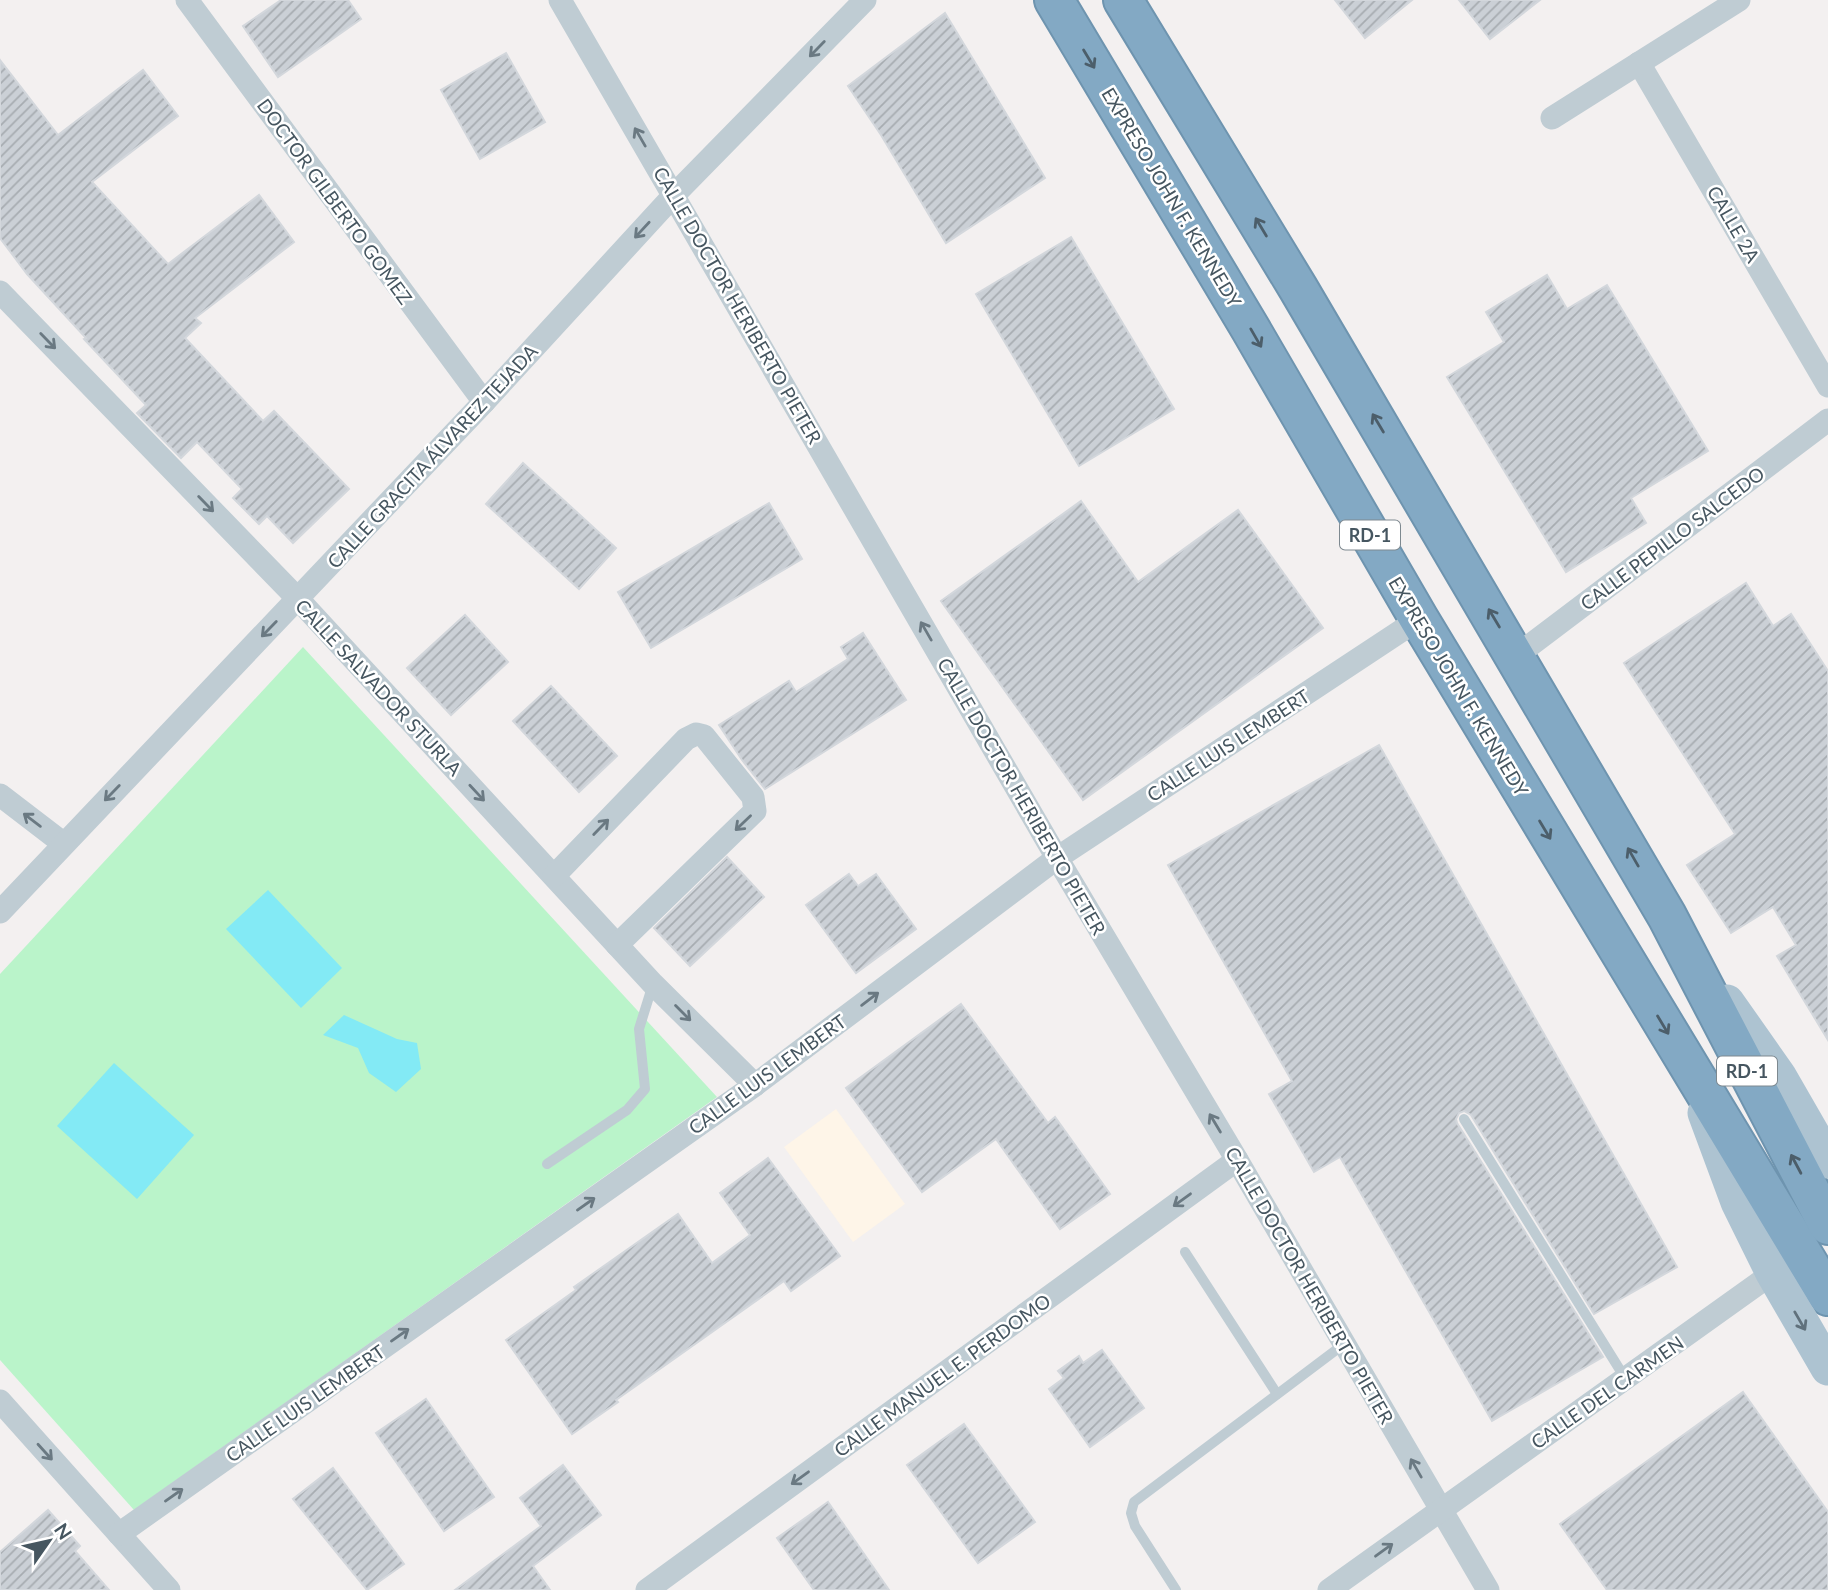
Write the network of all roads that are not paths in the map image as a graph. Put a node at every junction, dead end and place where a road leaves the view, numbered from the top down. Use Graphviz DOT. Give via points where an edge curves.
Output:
graph roads {
  1 [pos="187,0"];
  2 [pos="560,0"];
  3 [pos="865,0"];
  4 [pos="1055,0"];
  5 [pos="1123,0"];
  6 [pos="1739,0"];
  7 [pos="1639,63"];
  8 [pos="1552,118"];
  9 [pos="674,195"];
  10 [pos="0,292"];
  11 [pos="1828,386"];
  12 [pos="484,402"];
  13 [pos="1828,419"];
  14 [pos="298,599"];
  15 [pos="1419,619"];
  16 [pos="1516,656"];
  17 [pos="0,795"];
  18 [pos="64,844"];
  19 [pos="1057,858"];
  20 [pos="554,876"];
  21 [pos="0,912"];
  22 [pos="1667,916"];
  23 [pos="617,945"];
  24 [pos="653,984"];
  25 [pos="755,1086"];
  26 [pos="1464,1119"];
  27 [pos="1237,1160"];
  28 [pos="1828,1161"];
  29 [pos="547,1164"];
  30 [pos="1828,1225"];
  31 [pos="1185,1252"];
  32 [pos="1789,1266"];
  33 [pos="1828,1296"];
  34 [pos="1344,1344"];
  35 [pos="1828,1368"];
  36 [pos="1625,1378"];
  37 [pos="1277,1394"];
  38 [pos="0,1401"];
  39 [pos="1440,1510"];
  40 [pos="118,1534"];
  41 [pos="169,1590"];
  42 [pos="646,1590"];
  43 [pos="1176,1590"];
  44 [pos="1329,1590"];
  45 [pos="1488,1590"];
  1 -- 12 [label="street, DOCTOR GILBERTO GOMEZ"];
  9 -- 2 [label="street, CALLE DOCTOR HERIBERTO PIETER, one-way"];
  3 -- 9 [label="street, CALLE GRACITA ÁLVAREZ TEJADA, one-way"];
  4 -- 15 [label="highway, EXPRESO JOHN F. KENNEDY / RD-1, one-way"];
  16 -- 5 [label="highway, RD-1, one-way"];
  6 -- 7 [label="street"];
  7 -- 8 [label="street"];
  7 -- 11 [label="street, CALLE 2A"];
  9 -- 12 [label="street, CALLE GRACITA ÁLVAREZ TEJADA, one-way"];
  19 -- 9 [label="street, CALLE DOCTOR HERIBERTO PIETER, one-way"];
  10 -- 14 [label="street, CALLE SALVADOR STURLA, one-way"];
  12 -- 14 [label="street, CALLE GRACITA ÁLVAREZ TEJADA"];
  13 -- 16 [label="street, CALLE PEPILLO SALCEDO"];
  14 -- 18 [label="street, CALLE GRACITA ÁLVAREZ TEJADA, one-way"];
  14 -- 20 [label="street, CALLE SALVADOR STURLA, one-way"];
  15 -- 19 [label="street, CALLE LUIS LEMBERT"];
  15 -- 32 [label="highway, EXPRESO JOHN F. KENNEDY / RD-1, one-way" via="1689,1069"];
  22 -- 16 [label="highway, RD-1, one-way"];
  18 -- 17 [label="street, one-way"];
  18 -- 21 [label="street, CALLE GRACITA ÁLVAREZ TEJADA"];
  25 -- 19 [label="street, CALLE LUIS LEMBERT, one-way"];
  27 -- 19 [label="street, CALLE DOCTOR HERIBERTO PIETER, one-way"];
  20 -- 23 [label="street, CALLE SALVADOR STURLA"];
  20 -- 23 [label="street, one-way" via="686,739 704,736 753,797 755,811"];
  22 -- 28 [label="main road, RD-1" via="1779,1076"];
  30 -- 22 [label="highway, RD-1, one-way"];
  23 -- 24 [label="street, CALLE SALVADOR STURLA"];
  24 -- 25 [label="street, CALLE SALVADOR STURLA, one-way"];
  24 -- 29 [label="lane" via="639,1029 645,1089 626,1110"];
  40 -- 25 [label="street, CALLE LUIS LEMBERT, one-way"];
  26 -- 36 [label="lane"];
  27 -- 34 [label="street, CALLE DOCTOR HERIBERTO PIETER"];
  27 -- 42 [label="street, CALLE MANUEL E. PERDOMO, one-way"];
  31 -- 37 [label="lane"];
  32 -- 33 [label="highway, EXPRESO JOHN F. KENNEDY / RD-1"];
  32 -- 35 [label="main road, RD-1, one-way"];
  32 -- 36 [label="street, CALLE DEL CARMEN"];
  34 -- 37 [label="lane"];
  39 -- 34 [label="street, CALLE DOCTOR HERIBERTO PIETER, one-way"];
  36 -- 39 [label="street, CALLE DEL CARMEN"];
  37 -- 43 [label="lane" via="1134,1502 1135,1526"];
  38 -- 40 [label="street, one-way"];
  44 -- 39 [label="street, one-way"];
  39 -- 45 [label="street, CALLE DOCTOR HERIBERTO PIETER"];
  40 -- 41 [label="street"];
}
